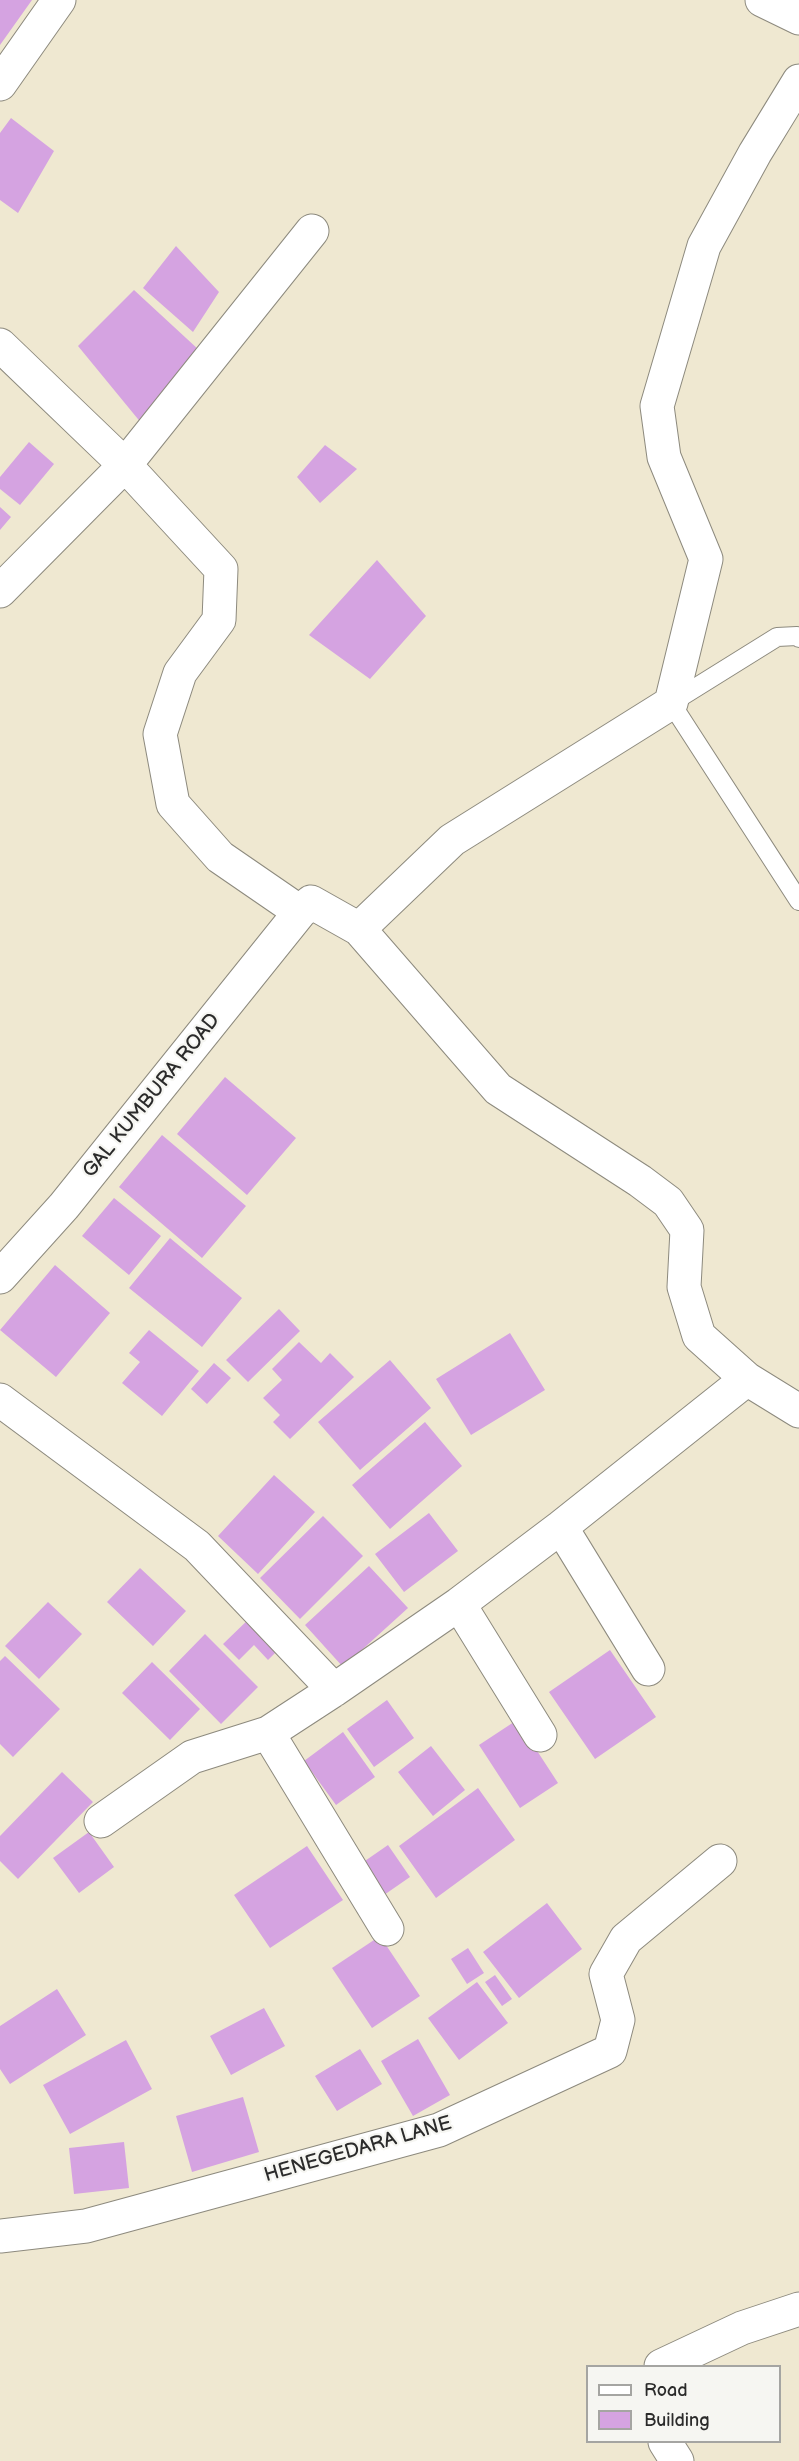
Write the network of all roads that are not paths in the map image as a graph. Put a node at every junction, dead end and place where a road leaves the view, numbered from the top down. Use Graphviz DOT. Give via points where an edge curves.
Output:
graph roads {
  1 [pos="59,0"];
  2 [pos="762,0"];
  3 [pos="799,18"];
  4 [pos="799,81"];
  5 [pos="0,84"];
  6 [pos="312,231"];
  7 [pos="0,345"];
  8 [pos="125,465"];
  9 [pos="0,591"];
  10 [pos="799,638"];
  11 [pos="671,703"];
  12 [pos="799,901"];
  13 [pos="300,912"];
  14 [pos="359,929"];
  15 [pos="0,1277"];
  16 [pos="747,1379"];
  17 [pos="0,1400"];
  18 [pos="799,1411"];
  19 [pos="561,1527"];
  20 [pos="459,1604"];
  21 [pos="648,1669"];
  22 [pos="334,1690"];
  23 [pos="268,1733"];
  24 [pos="540,1735"];
  25 [pos="101,1821"];
  26 [pos="720,1862"];
  27 [pos="387,1929"];
  28 [pos="0,2235"];
  29 [pos="799,2308"];
  30 [pos="665,2365"];
  31 [pos="666,2443"];
  32 [pos="677,2461"];
  1 -- 5 [label="street"];
  2 -- 3 [label="street"];
  4 -- 11 [label="street" via="704,246 657,406 664,457 706,559"];
  6 -- 8 [label="street"];
  7 -- 8 [label="street"];
  8 -- 9 [label="street"];
  8 -- 13 [label="street" via="221,569 219,620 180,673 160,734 172,804 220,857"];
  10 -- 11 [label="lane" via="777,638"];
  11 -- 12 [label="lane"];
  11 -- 14 [label="street" via="452,840"];
  13 -- 14 [label="street" via="311,902"];
  13 -- 15 [label="street, GAL KUMBURA ROAD" via="64,1206"];
  14 -- 16 [label="street" via="498,1089 668,1202 687,1230 684,1287 699,1336"];
  16 -- 18 [label="street"];
  16 -- 19 [label="street"];
  17 -- 22 [label="street" via="196,1546"];
  19 -- 20 [label="street"];
  19 -- 21 [label="street"];
  20 -- 22 [label="street"];
  20 -- 24 [label="street"];
  22 -- 23 [label="street"];
  23 -- 25 [label="street" via="192,1757"];
  23 -- 27 [label="street"];
  26 -- 28 [label="street, HENEGEDARA LANE" via="626,1939 606,1974 618,2020 610,2051 439,2130 86,2226"];
  29 -- 30 [label="street" via="742,2328"];
  31 -- 32 [label="street"];
}
